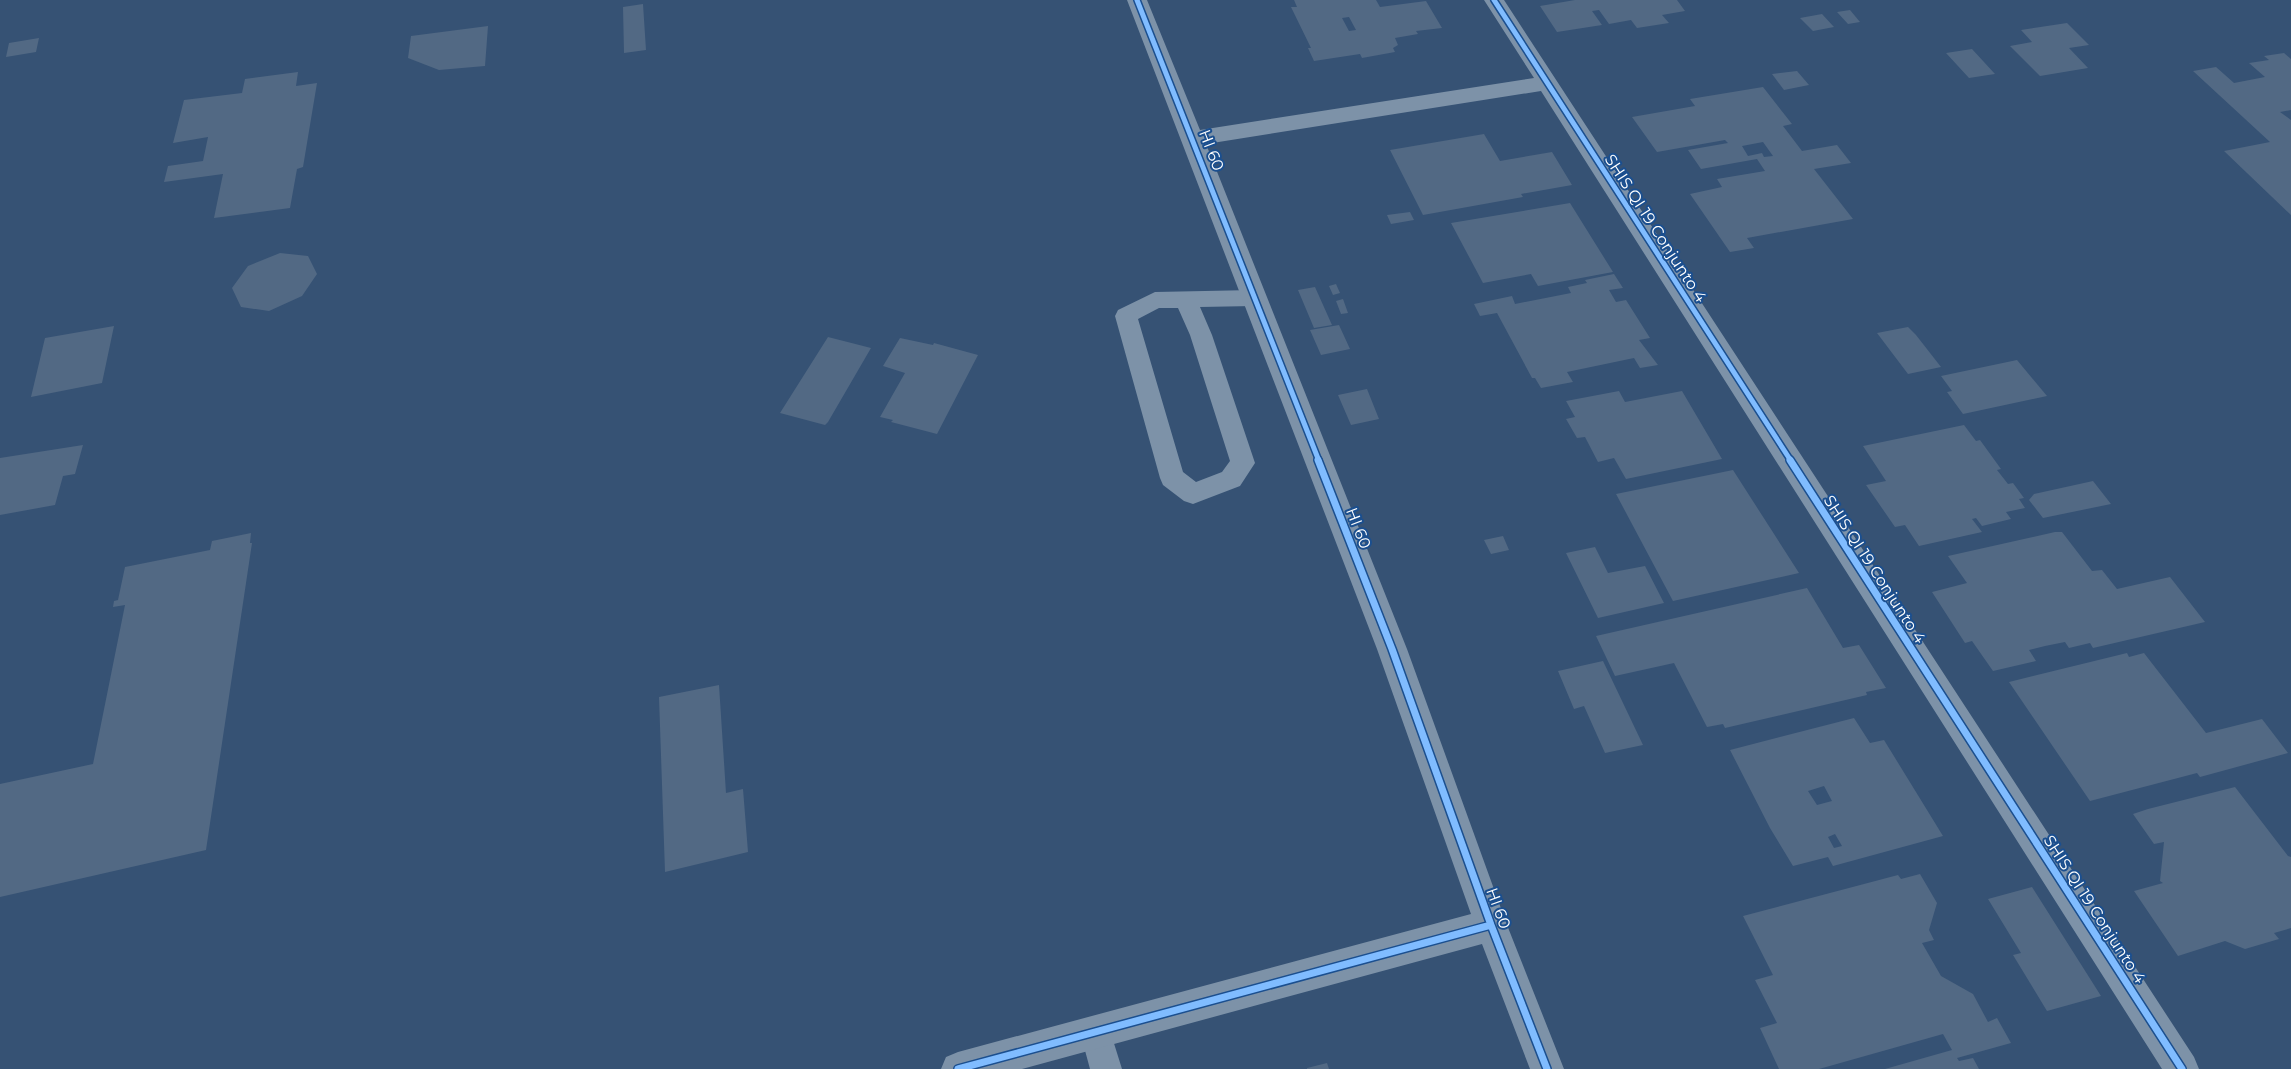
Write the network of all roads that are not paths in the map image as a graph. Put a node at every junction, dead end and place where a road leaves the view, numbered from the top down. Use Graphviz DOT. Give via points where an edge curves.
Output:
graph roads {
  1 [pos="1136,0"];
  2 [pos="1494,0"];
  3 [pos="1546,83"];
  4 [pos="1193,139"];
  5 [pos="1254,298"];
  6 [pos="1185,299"];
  7 [pos="1491,925"];
  8 [pos="1096,1032"];
  9 [pos="958,1069"];
  10 [pos="1106,1069"];
  11 [pos="1547,1069"];
  12 [pos="2182,1069"];
  1 -- 4 [label="street, HI 60"];
  2 -- 3 [label="street, SHIS QI 19 Conjunto 4"];
  3 -- 4 [label="street"];
  3 -- 12 [label="street, SHIS QI 19 Conjunto 4"];
  4 -- 5 [label="street, HI 60"];
  5 -- 6 [label="lane"];
  5 -- 7 [label="street, HI 60" via="1392,649"];
  6 -- 6 [label="lane" via="1201,335 1243,463 1231,479 1194,494 1172,478 1126,316 1155,300"];
  7 -- 8 [label="street"];
  7 -- 11 [label="street, HI 60"];
  8 -- 9 [label="street"];
  8 -- 10 [label="lane"];
}
